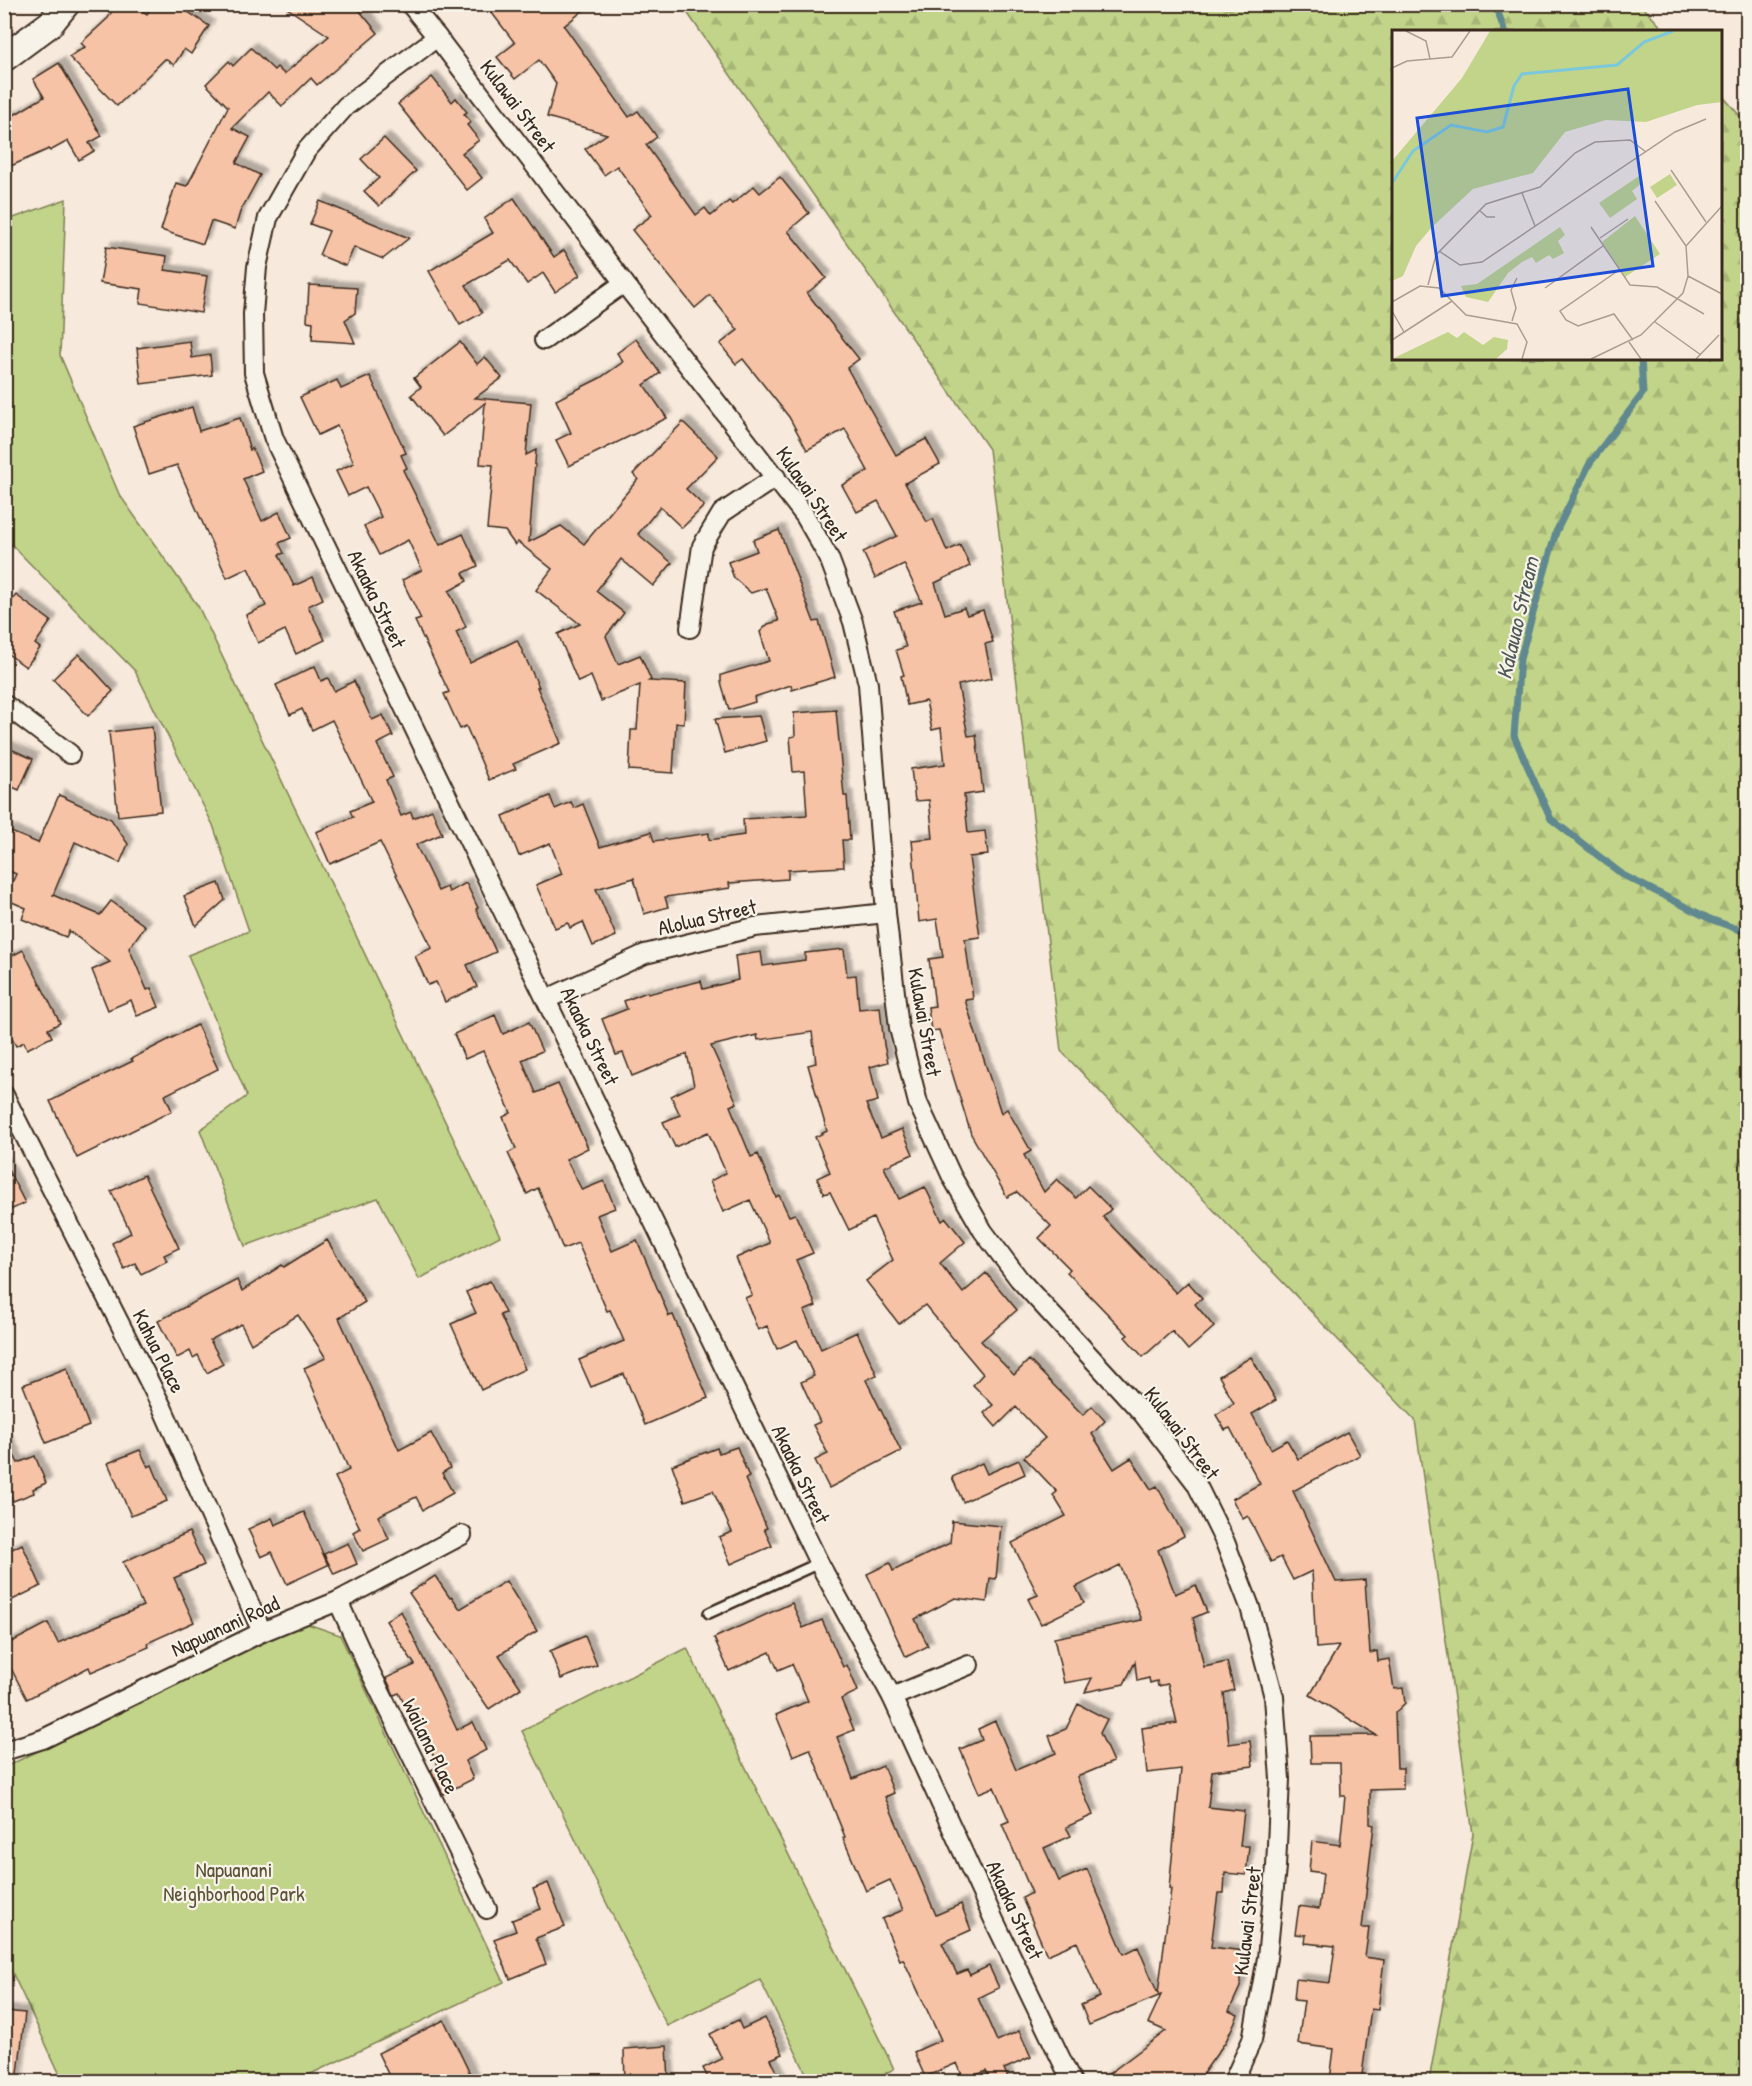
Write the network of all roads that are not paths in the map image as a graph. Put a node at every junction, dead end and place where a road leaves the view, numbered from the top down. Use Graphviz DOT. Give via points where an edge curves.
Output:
graph roads {
  1 [pos="66,4"];
  2 [pos="410,4"];
  3 [pos="437,37"];
  4 [pos="4,58"];
  5 [pos="624,283"];
  6 [pos="544,340"];
  7 [pos="776,477"];
  8 [pos="690,628"];
  9 [pos="4,704"];
  10 [pos="70,754"];
  11 [pos="886,913"];
  12 [pos="547,999"];
  13 [pos="4,1095"];
  14 [pos="462,1535"];
  15 [pos="819,1563"];
  16 [pos="338,1601"];
  17 [pos="709,1613"];
  18 [pos="262,1632"];
  19 [pos="969,1665"];
  20 [pos="892,1697"];
  21 [pos="4,1751"];
  22 [pos="487,1909"];
  23 [pos="1072,2082"];
  24 [pos="1233,2082"];
  1 -- 4 [label="street" via="50,24"];
  2 -- 3 [label="street, Kulawai Street"];
  3 -- 5 [label="street, Kulawai Street"];
  3 -- 12 [label="street, Akaaka Street" via="340,113 306,151 268,218 253,314 254,373 274,439"];
  5 -- 6 [label="street"];
  5 -- 7 [label="street, Kulawai Street"];
  7 -- 8 [label="street" via="722,513 702,546"];
  7 -- 11 [label="street, Kulawai Street" via="829,558 853,622 868,684"];
  9 -- 10 [label="street"];
  11 -- 12 [label="street, Alolua Street" via="755,927 645,954"];
  11 -- 24 [label="street, Kulawai Street" via="899,1028 918,1102 952,1177 983,1231 1019,1279 1143,1414 1196,1483 1225,1542 1250,1607 1274,1697 1281,1779 1267,1958 1252,2040"];
  12 -- 15 [label="street, Akaaka Street"];
  13 -- 18 [label="street, Kahua Place" via="162,1407"];
  14 -- 16 [label="street, Napuanani Road"];
  15 -- 17 [label="lane"];
  15 -- 20 [label="street, Akaaka Street"];
  16 -- 18 [label="street, Napuanani Road"];
  16 -- 22 [label="street, Wailana Place"];
  18 -- 21 [label="street, Napuanani Road" via="43,1739"];
  19 -- 20 [label="street"];
  20 -- 23 [label="street, Akaaka Street"];
}
